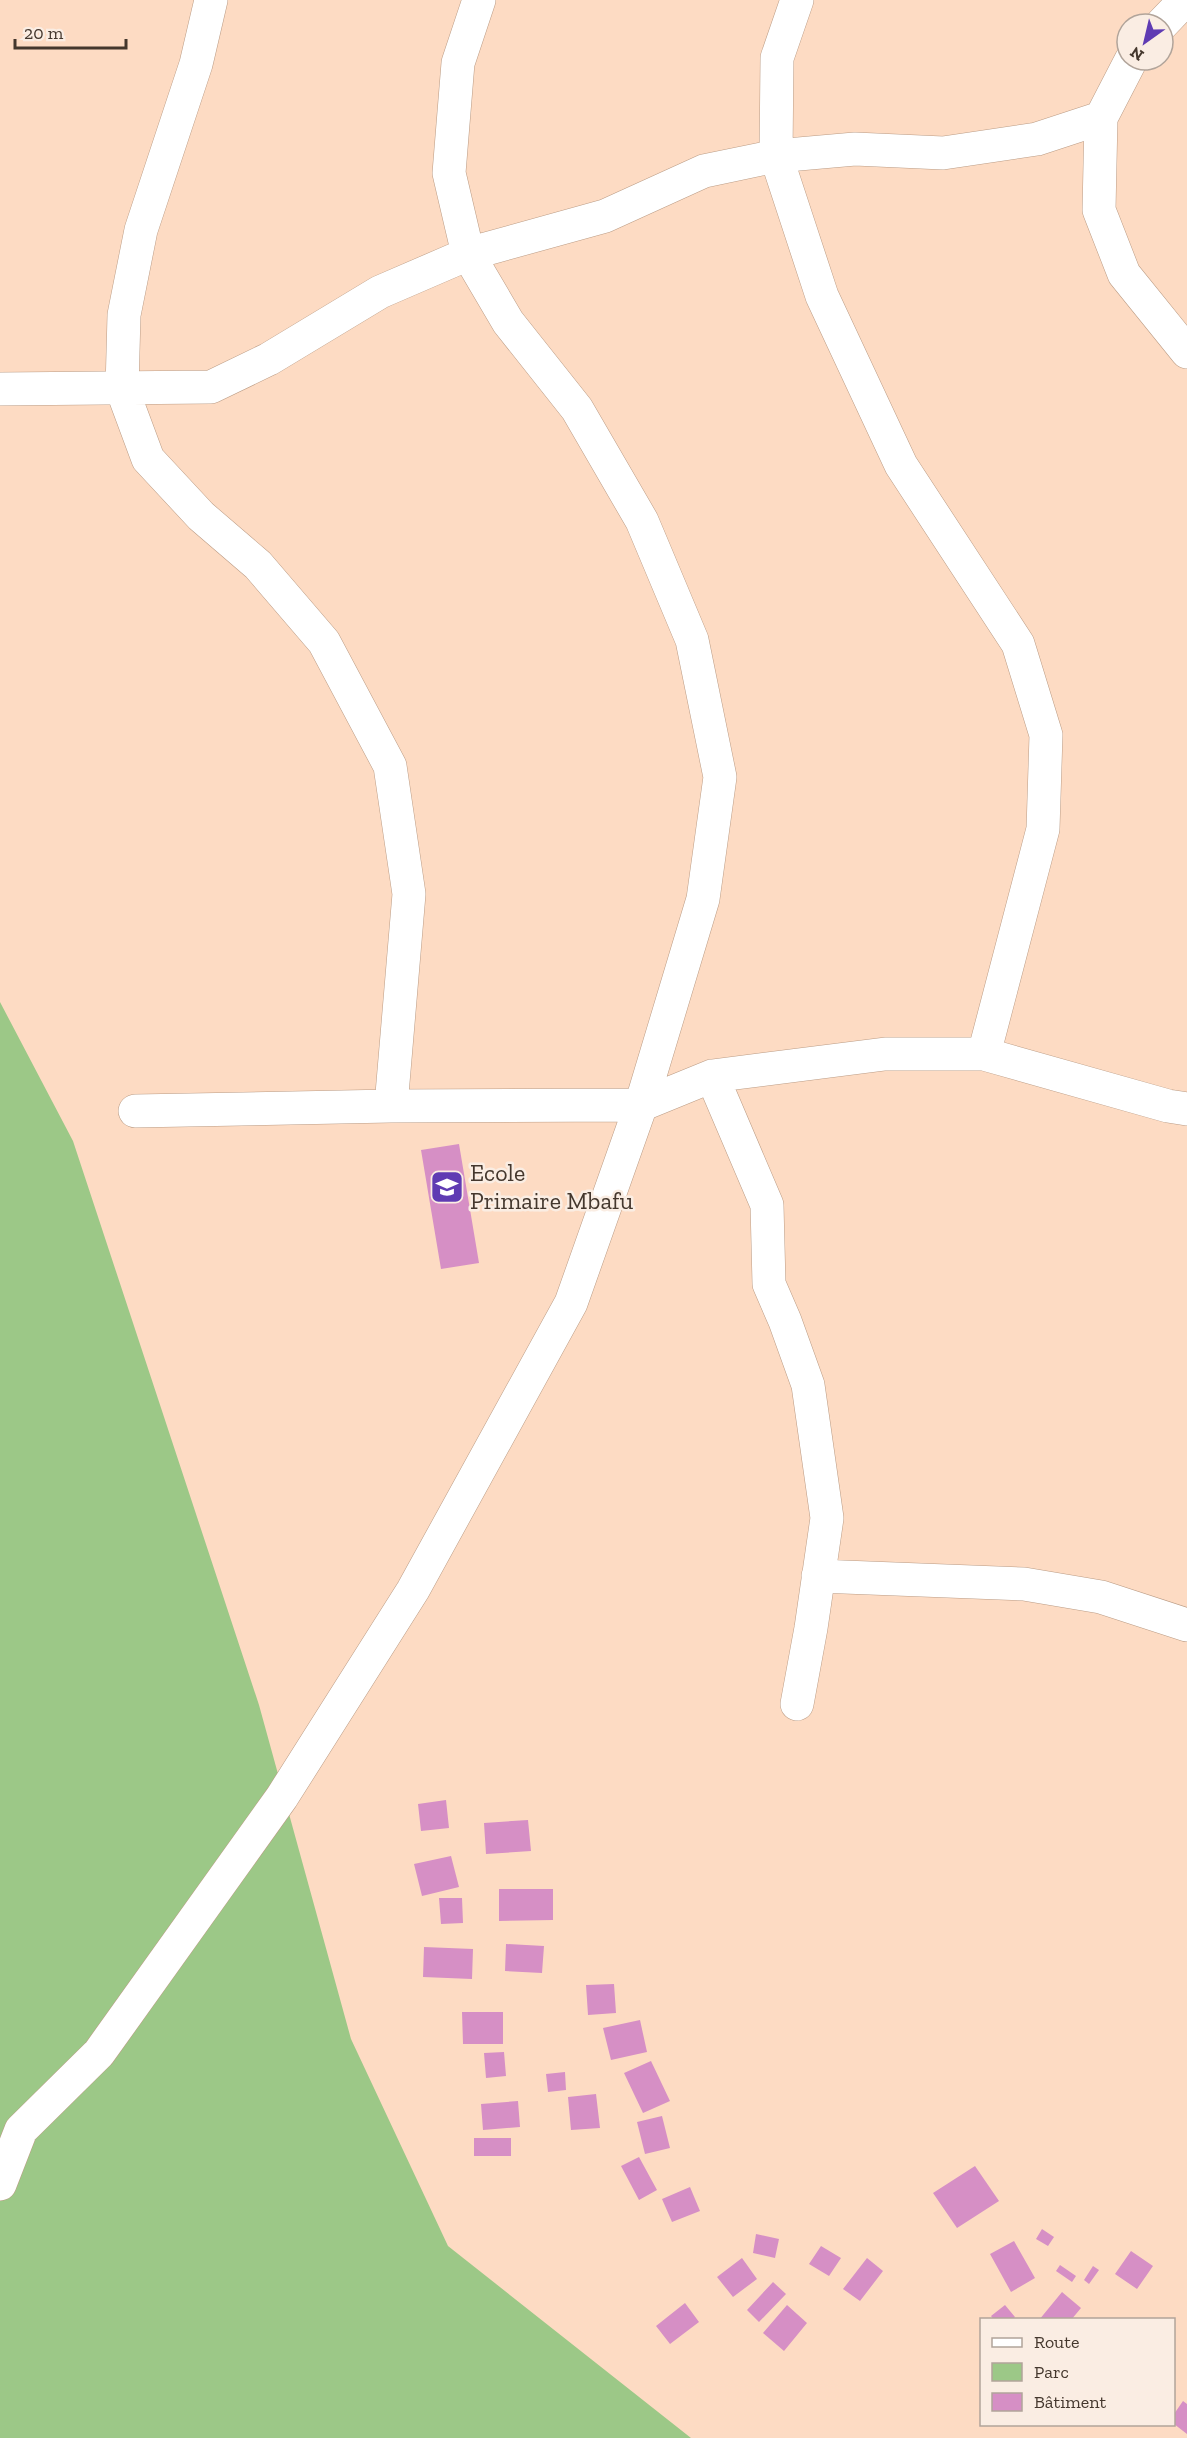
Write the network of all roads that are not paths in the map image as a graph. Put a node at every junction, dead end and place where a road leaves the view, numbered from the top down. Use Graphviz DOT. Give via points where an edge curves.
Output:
graph roads {
  1 [pos="211,0"];
  2 [pos="479,0"];
  3 [pos="797,0"];
  4 [pos="1185,0"];
  5 [pos="1174,12"];
  6 [pos="1125,72"];
  7 [pos="1101,118"];
  8 [pos="776,156"];
  9 [pos="468,254"];
  10 [pos="1187,352"];
  11 [pos="122,388"];
  12 [pos="0,389"];
  13 [pos="984,1054"];
  14 [pos="712,1076"];
  15 [pos="641,1105"];
  16 [pos="391,1106"];
  17 [pos="1187,1109"];
  18 [pos="135,1111"];
  19 [pos="818,1576"];
  20 [pos="1187,1625"];
  21 [pos="797,1704"];
  22 [pos="0,2184"];
  1 -- 11 [label="street" via="196,64 141,230 124,315"];
  2 -- 9 [label="street" via="458,63 449,173"];
  3 -- 8 [label="street" via="777,58"];
  4 -- 5 [label="street"];
  6 -- 7 [label="street"];
  7 -- 8 [label="street" via="1037,139 943,153 855,149"];
  7 -- 10 [label="street" via="1099,210 1124,274"];
  8 -- 9 [label="street" via="704,171 605,216"];
  8 -- 13 [label="street" via="822,296 900,465 1018,644 1046,735 1043,829"];
  9 -- 11 [label="street" via="380,292 269,359 211,387"];
  9 -- 15 [label="street" via="508,322 576,409 642,521 692,640 716,754 720,777 703,899"];
  11 -- 12 [label="street"];
  11 -- 16 [label="street" via="148,459 201,516 258,565 324,642 390,766 409,894"];
  13 -- 14 [label="street" via="885,1054"];
  13 -- 17 [label="street"];
  14 -- 15 [label="street"];
  14 -- 19 [label="street" via="766,1205 769,1284 808,1385 827,1518"];
  15 -- 16 [label="street"];
  15 -- 22 [label="street" via="571,1303 413,1590 282,1797 99,2053 21,2130"];
  16 -- 18 [label="street"];
  19 -- 20 [label="street" via="1024,1584 1101,1597"];
  19 -- 21 [label="street"];
}
